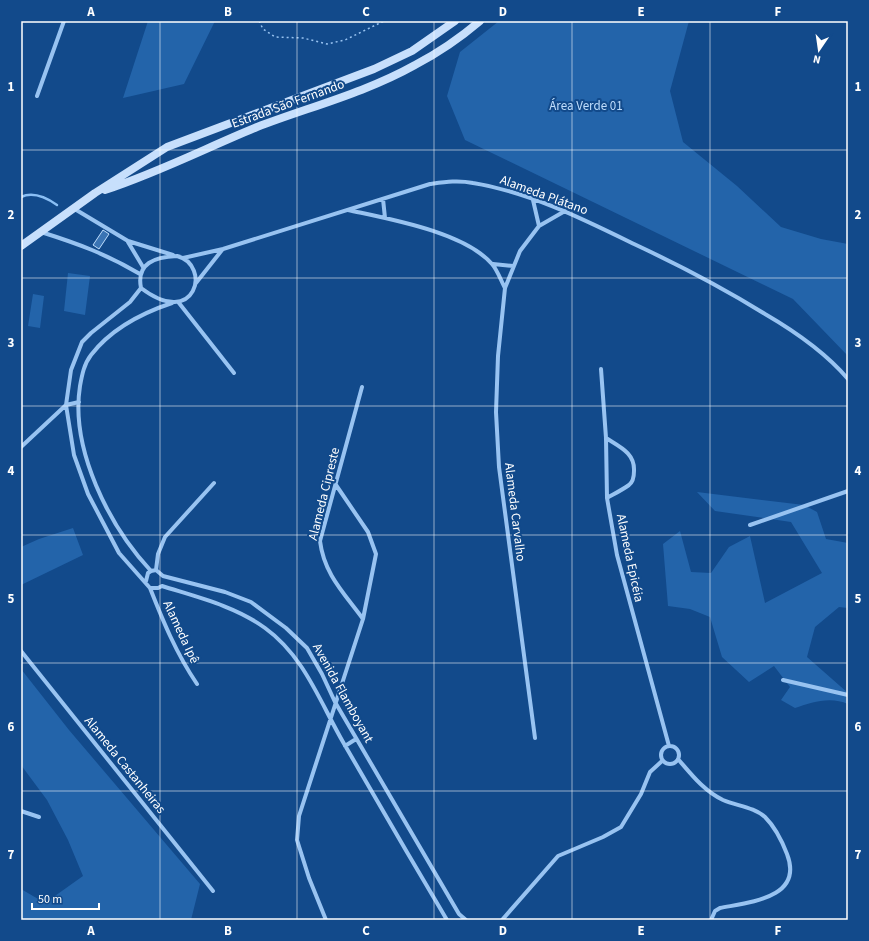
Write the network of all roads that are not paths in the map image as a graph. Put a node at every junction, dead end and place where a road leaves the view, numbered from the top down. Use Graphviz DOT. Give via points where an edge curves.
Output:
graph roads {
  1 [pos="64,21"];
  2 [pos="455,21"];
  3 [pos="480,21"];
  4 [pos="38,96"];
  5 [pos="95,193"];
  6 [pos="383,198"];
  7 [pos="533,200"];
  8 [pos="73,208"];
  9 [pos="348,210"];
  10 [pos="565,211"];
  11 [pos="385,218"];
  12 [pos="539,226"];
  13 [pos="41,232"];
  14 [pos="128,241"];
  15 [pos="21,246"];
  16 [pos="223,249"];
  17 [pos="177,256"];
  18 [pos="183,258"];
  19 [pos="493,264"];
  20 [pos="513,266"];
  21 [pos="143,267"];
  22 [pos="140,274"];
  23 [pos="196,283"];
  24 [pos="141,288"];
  25 [pos="505,288"];
  26 [pos="172,303"];
  27 [pos="179,303"];
  28 [pos="601,369"];
  29 [pos="234,373"];
  30 [pos="848,379"];
  31 [pos="362,387"];
  32 [pos="79,402"];
  33 [pos="66,405"];
  34 [pos="606,438"];
  35 [pos="21,447"];
  36 [pos="214,483"];
  37 [pos="336,485"];
  38 [pos="848,491"];
  39 [pos="607,498"];
  40 [pos="750,525"];
  41 [pos="153,571"];
  42 [pos="163,576"];
  43 [pos="146,581"];
  44 [pos="162,586"];
  45 [pos="150,588"];
  46 [pos="363,619"];
  47 [pos="21,651"];
  48 [pos="783,680"];
  49 [pos="197,684"];
  50 [pos="848,695"];
  51 [pos="335,702"];
  52 [pos="330,718"];
  53 [pos="535,738"];
  54 [pos="356,739"];
  55 [pos="345,746"];
  56 [pos="669,746"];
  57 [pos="678,759"];
  58 [pos="662,761"];
  59 [pos="21,811"];
  60 [pos="39,817"];
  61 [pos="213,891"];
  62 [pos="326,920"];
  63 [pos="447,920"];
  64 [pos="466,920"];
  65 [pos="502,920"];
  66 [pos="711,920"];
  1 -- 4 [label="street"];
  2 -- 5 [label="main road, Estrada São Fernando" via="412,51 374,69 167,147"];
  3 -- 5 [label="main road, Estrada São Fernando" via="444,48 414,66 372,85 209,146 132,181"];
  5 -- 8 [label="main road, Estrada São Fernando"];
  6 -- 7 [label="street, Alameda Plátano" via="430,184 459,181 497,188"];
  6 -- 9 [label="street, Alameda Plátano"];
  6 -- 11 [label="street"];
  7 -- 10 [label="street, Alameda Plátano"];
  7 -- 12 [label="street"];
  8 -- 13 [label="main road, Estrada São Fernando"];
  8 -- 14 [label="street"];
  9 -- 11 [label="street"];
  9 -- 16 [label="street, Alameda Plátano"];
  10 -- 12 [label="street"];
  10 -- 30 [label="street, Alameda Plátano" via="685,268 742,299 808,341 827,356"];
  11 -- 19 [label="street" via="456,240 470,246"];
  12 -- 20 [label="street, Alameda Carvalho" via="524,245"];
  13 -- 15 [label="main road, Estrada São Fernando"];
  13 -- 22 [label="street" via="86,246"];
  14 -- 17 [label="street"];
  14 -- 21 [label="street"];
  16 -- 18 [label="street, Alameda Plátano"];
  16 -- 23 [label="street"];
  17 -- 18 [label="street"];
  17 -- 21 [label="street" via="155,260"];
  18 -- 23 [label="street" via="191,265"];
  19 -- 20 [label="street"];
  19 -- 25 [label="street"];
  20 -- 25 [label="street, Alameda Carvalho"];
  21 -- 22 [label="street"];
  22 -- 24 [label="street"];
  23 -- 27 [label="street" via="189,297"];
  24 -- 26 [label="street"];
  24 -- 33 [label="street" via="130,302 82,342 71,370"];
  25 -- 53 [label="street, Alameda Carvalho" via="496,396 499,466"];
  26 -- 27 [label="street"];
  26 -- 32 [label="street, Avenida Flamboyant" via="145,312 108,338 95,351 85,366"];
  27 -- 29 [label="street"];
  28 -- 34 [label="street, Alameda Epicéia"];
  31 -- 37 [label="street, Alameda Cipreste"];
  32 -- 33 [label="street"];
  32 -- 41 [label="street, Avenida Flamboyant" via="85,454 105,504 127,541"];
  33 -- 35 [label="street"];
  33 -- 43 [label="street" via="74,455 88,494 119,553"];
  34 -- 39 [label="street, Alameda Epicéia"];
  34 -- 39 [label="street" via="628,452 634,468 630,484"];
  36 -- 41 [label="street" via="165,537"];
  37 -- 46 [label="street" via="374,543 376,554"];
  37 -- 46 [label="street, Alameda Cipreste" via="320,541 322,556 327,571"];
  38 -- 40 [label="street"];
  39 -- 56 [label="street, Alameda Epicéia" via="617,556"];
  41 -- 42 [label="street, Avenida Flamboyant"];
  41 -- 43 [label="street" via="148,573"];
  42 -- 44 [label="street"];
  42 -- 51 [label="street, Avenida Flamboyant" via="225,592 251,602 286,628 307,648"];
  43 -- 45 [label="street"];
  44 -- 45 [label="street, Avenida Flamboyant"];
  44 -- 52 [label="street, Avenida Flamboyant" via="215,602 265,628 290,651 307,675"];
  45 -- 49 [label="street, Alameda Ipê" via="182,663"];
  46 -- 51 [label="street"];
  47 -- 61 [label="street, Alameda Castanheiras"];
  48 -- 50 [label="street"];
  51 -- 52 [label="street"];
  51 -- 54 [label="street, Avenida Flamboyant"];
  52 -- 55 [label="street, Avenida Flamboyant"];
  52 -- 62 [label="street" via="299,816 297,840"];
  54 -- 55 [label="street"];
  54 -- 64 [label="street, Avenida Flamboyant" via="459,914"];
  55 -- 63 [label="street, Avenida Flamboyant"];
  56 -- 57 [label="street" via="677,750"];
  56 -- 58 [label="street" via="661,751"];
  57 -- 58 [label="street" via="670,764"];
  57 -- 66 [label="street" via="703,787 722,799 750,808 765,817 783,842 790,865 788,882 782,888 762,900 720,908 714,911"];
  58 -- 65 [label="street" via="650,772 641,794 621,827 558,856"];
  59 -- 60 [label="street"];
}
